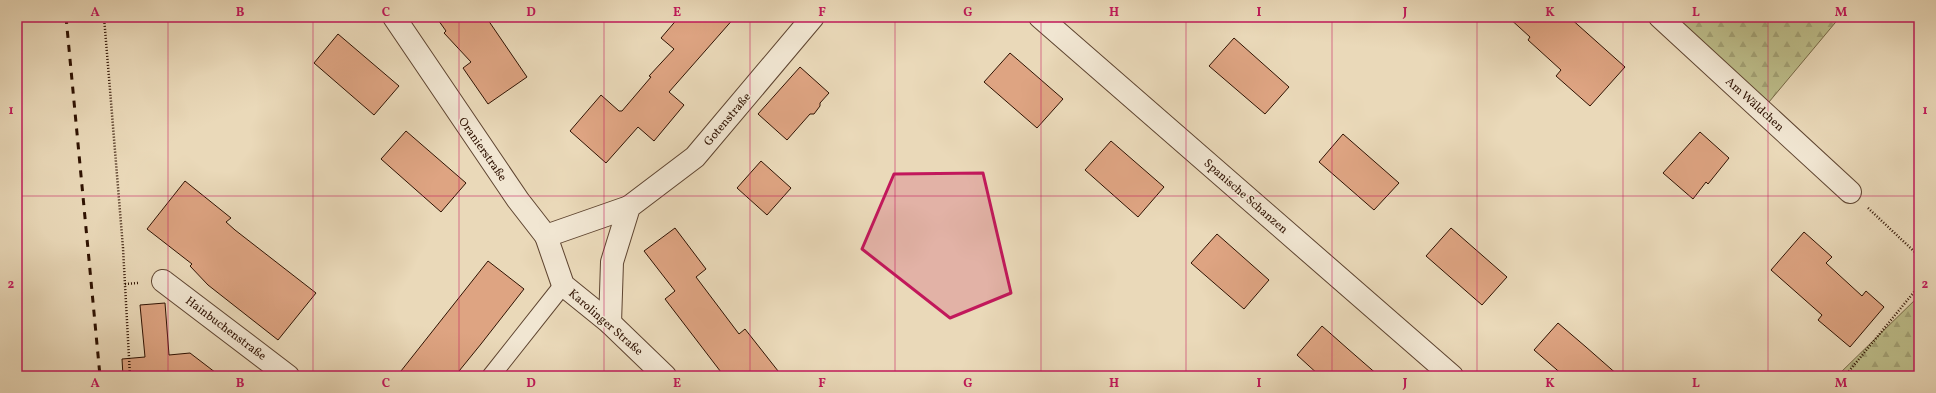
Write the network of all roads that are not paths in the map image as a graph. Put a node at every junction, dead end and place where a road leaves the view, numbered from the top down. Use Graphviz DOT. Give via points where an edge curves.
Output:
graph roads {
  1 [pos="394,17"];
  2 [pos="813,17"];
  3 [pos="1040,17"];
  4 [pos="1660,17"];
  5 [pos="1850,192"];
  6 [pos="629,207"];
  7 [pos="546,236"];
  8 [pos="163,281"];
  9 [pos="563,285"];
  10 [pos="610,323"];
  11 [pos="288,376"];
  12 [pos="492,376"];
  13 [pos="665,376"];
  14 [pos="1452,376"];
  1 -- 7 [label="street, Oranierstraße" via="518,200"];
  2 -- 6 [label="street, Gotenstraße" via="695,157"];
  3 -- 14 [label="street, Spanische Schanzen"];
  4 -- 5 [label="street, Am Wäldchen"];
  6 -- 7 [label="street, Gotenstraße"];
  6 -- 10 [label="street" via="612,262"];
  7 -- 9 [label="street, Oranierstraße"];
  8 -- 11 [label="street, Hainbuchenstraße"];
  9 -- 10 [label="street, Karolinger Straße"];
  9 -- 12 [label="lane"];
  10 -- 13 [label="street, Karolinger Straße"];
}
